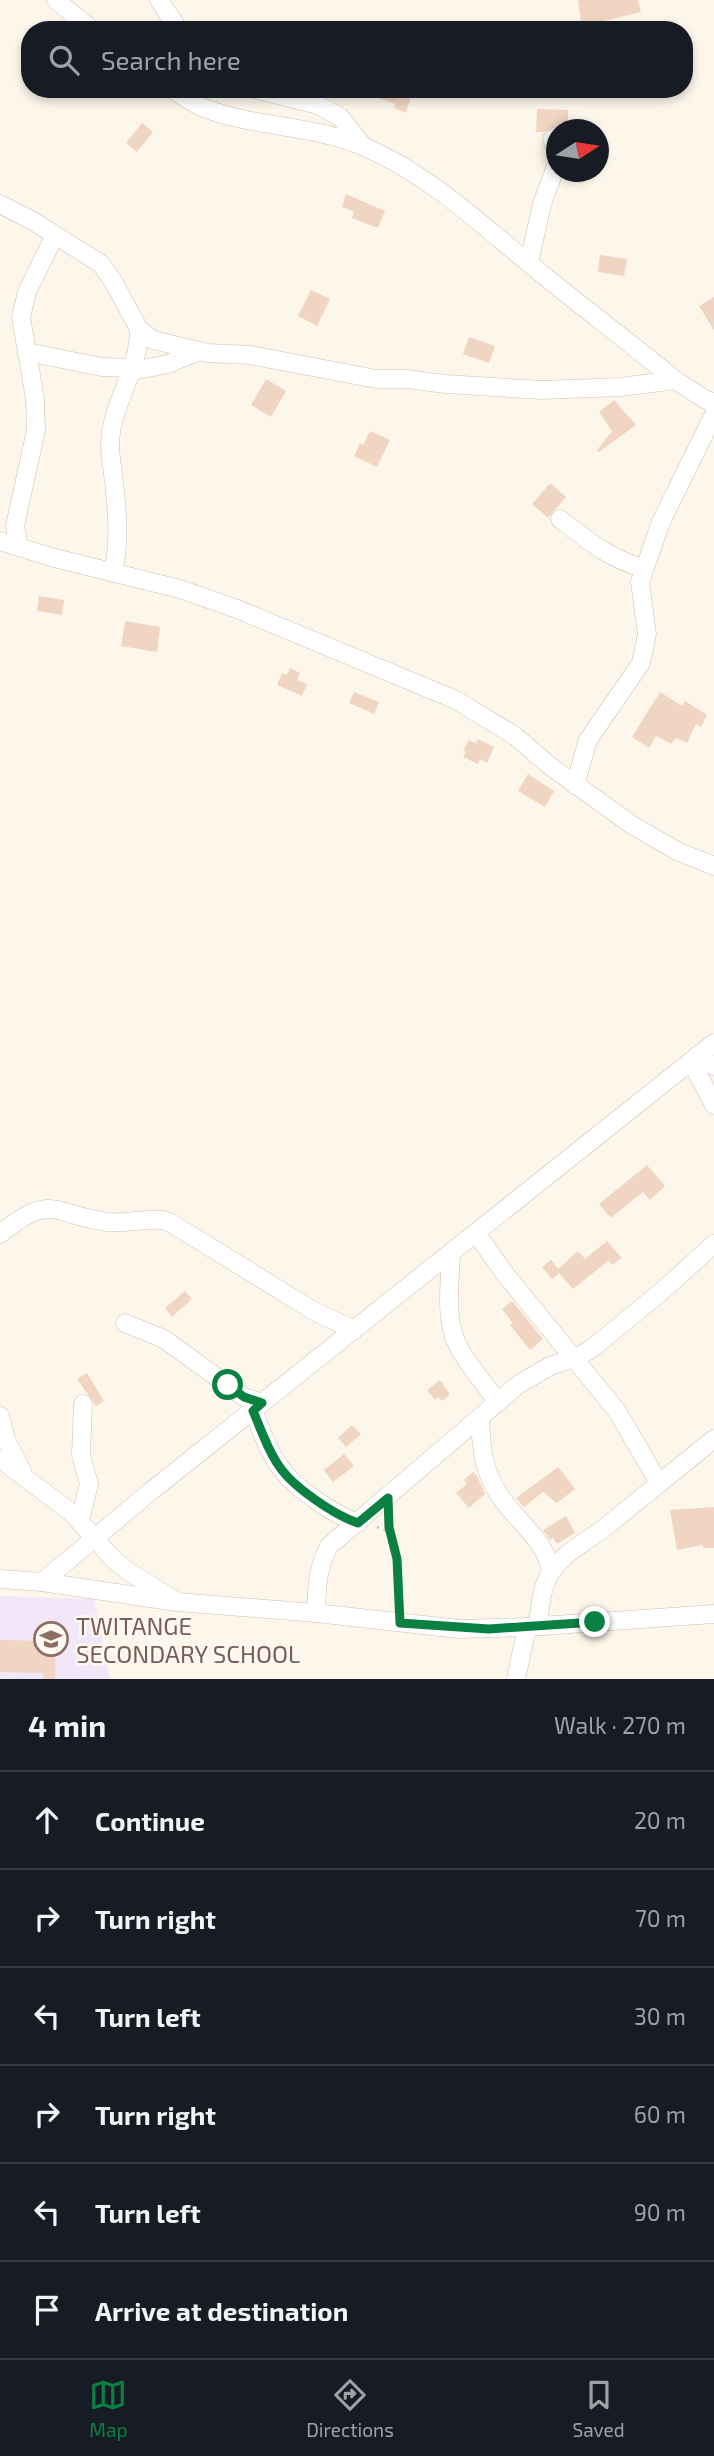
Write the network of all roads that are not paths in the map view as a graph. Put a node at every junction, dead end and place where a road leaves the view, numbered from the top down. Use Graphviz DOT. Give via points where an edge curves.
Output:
graph roads {
  1 [pos="56,0"];
  2 [pos="159,0"];
  3 [pos="81,21"];
  4 [pos="173,21"];
  5 [pos="187,98"];
  6 [pos="292,98"];
  7 [pos="363,146"];
  8 [pos="550,182"];
  9 [pos="0,204"];
  10 [pos="55,234"];
  11 [pos="529,263"];
  12 [pos="139,329"];
  13 [pos="199,351"];
  14 [pos="27,352"];
  15 [pos="133,370"];
  16 [pos="675,380"];
  17 [pos="714,402"];
  18 [pos="714,414"];
  19 [pos="560,519"];
  20 [pos="0,541"];
  21 [pos="19,547"];
  22 [pos="644,568"];
  23 [pos="113,573"];
  24 [pos="575,785"];
  25 [pos="714,866"];
  26 [pos="714,1042"];
  27 [pos="694,1059"];
  28 [pos="714,1066"];
  29 [pos="714,1105"];
  30 [pos="476,1233"];
  31 [pos="0,1234"];
  32 [pos="714,1244"];
  33 [pos="451,1254"];
  34 [pos="125,1323"];
  35 [pos="354,1330"];
  36 [pos="575,1358"];
  37 [pos="498,1402"];
  38 [pos="83,1404"];
  39 [pos="258,1407"];
  40 [pos="0,1416"];
  41 [pos="480,1418"];
  42 [pos="714,1439"];
  43 [pos="0,1459"];
  44 [pos="26,1477"];
  45 [pos="659,1483"];
  46 [pos="80,1520"];
  47 [pos="358,1523"];
  48 [pos="95,1537"];
  49 [pos="551,1571"];
  50 [pos="0,1579"];
  51 [pos="42,1582"];
  52 [pos="177,1602"];
  53 [pos="316,1613"];
  54 [pos="714,1614"];
  55 [pos="533,1627"];
  56 [pos="516,1679"];
  1 -- 3 [label="street"];
  2 -- 4 [label="street"];
  5 -- 7 [label="street" via="229,116"];
  6 -- 7 [label="street" via="318,104 340,117"];
  7 -- 11 [label="street" via="429,184"];
  8 -- 11 [label="street"];
  9 -- 10 [label="street"];
  10 -- 12 [label="street" via="101,264"];
  10 -- 14 [label="street" via="27,292 21,317"];
  11 -- 16 [label="street"];
  12 -- 13 [label="street" via="153,340"];
  12 -- 15 [label="street"];
  13 -- 15 [label="street" via="168,365"];
  13 -- 16 [label="street" via="295,362 376,379 542,390"];
  14 -- 15 [label="street"];
  14 -- 21 [label="street" via="36,430 16,526"];
  15 -- 23 [label="street" via="113,420 110,443 117,516"];
  16 -- 17 [label="street"];
  18 -- 22 [label="street" via="661,522"];
  19 -- 22 [label="street" via="602,551"];
  20 -- 21 [label="street"];
  21 -- 23 [label="street"];
  22 -- 24 [label="street" via="640,582 647,634 643,655 589,740"];
  23 -- 24 [label="street" via="237,609 456,700 515,736"];
  24 -- 25 [label="street" via="632,825"];
  26 -- 27 [label="street"];
  27 -- 28 [label="street"];
  27 -- 29 [label="street"];
  27 -- 30 [label="street"];
  30 -- 33 [label="street"];
  30 -- 36 [label="street"];
  31 -- 35 [label="street" via="18,1219 49,1208 108,1222 163,1220 312,1310"];
  32 -- 36 [label="street" via="642,1308"];
  33 -- 35 [label="street"];
  33 -- 37 [label="street" via="453,1331"];
  34 -- 39 [label="street" via="164,1339"];
  35 -- 39 [label="street"];
  36 -- 37 [label="street" via="534,1374"];
  36 -- 45 [label="street" via="617,1411"];
  37 -- 41 [label="street"];
  38 -- 46 [label="street" via="81,1455 89,1484"];
  39 -- 47 [label="street" via="280,1468 341,1518"];
  39 -- 48 [label="street"];
  40 -- 44 [label="street" via="6,1440"];
  41 -- 47 [label="street"];
  41 -- 49 [label="street" via="481,1453 491,1481 539,1541"];
  42 -- 45 [label="street"];
  43 -- 44 [label="street"];
  44 -- 46 [label="street"];
  45 -- 49 [label="street"];
  46 -- 48 [label="street"];
  47 -- 53 [label="street" via="329,1545 322,1559"];
  48 -- 51 [label="street"];
  48 -- 52 [label="street" via="129,1572"];
  49 -- 55 [label="street"];
  50 -- 51 [label="street"];
  51 -- 52 [label="street"];
  52 -- 53 [label="street"];
  53 -- 55 [label="street" via="459,1629"];
  54 -- 55 [label="street"];
  55 -- 56 [label="street"];
}
